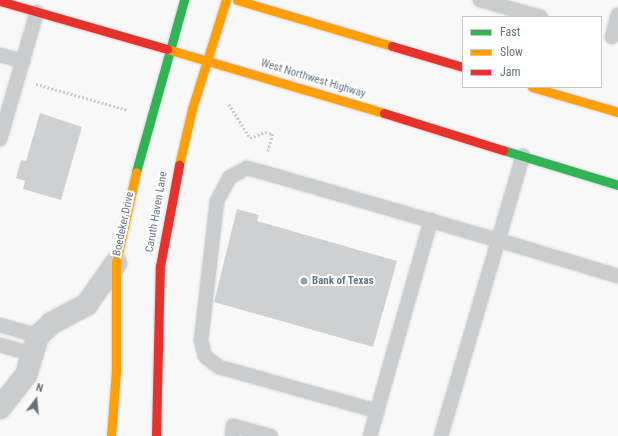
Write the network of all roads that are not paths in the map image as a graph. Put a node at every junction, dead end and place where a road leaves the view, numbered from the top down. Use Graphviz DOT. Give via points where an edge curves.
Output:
graph roads {
  1 [pos="184,0"];
  2 [pos="226,0"];
  3 [pos="237,0"];
  4 [pos="480,0"];
  5 [pos="0,1"];
  6 [pos="37,12"];
  7 [pos="618,15"];
  8 [pos="537,16"];
  9 [pos="610,36"];
  10 [pos="170,49"];
  11 [pos="0,55"];
  12 [pos="23,61"];
  13 [pos="207,61"];
  14 [pos="462,67"];
  15 [pos="535,88"];
  16 [pos="618,112"];
  17 [pos="0,139"];
  18 [pos="523,156"];
  19 [pos="618,185"];
  20 [pos="431,220"];
  21 [pos="498,240"];
  22 [pos="116,263"];
  23 [pos="618,276"];
  24 [pos="0,325"];
  25 [pos="0,345"];
  26 [pos="34,345"];
  27 [pos="0,408"];
  28 [pos="377,411"];
  29 [pos="112,436"];
  30 [pos="156,436"];
  31 [pos="232,436"];
  32 [pos="271,436"];
  33 [pos="370,436"];
  34 [pos="440,436"];
  1 -- 10 [label="main road, Boedeker Drive"];
  2 -- 13 [label="main road, Caruth Haven Lane"];
  3 -- 14 [label="main road"];
  4 -- 8 [label="lane"];
  5 -- 6 [label="main road, West Northwest Highway"];
  6 -- 10 [label="main road, West Northwest Highway"];
  6 -- 12 [label="lane"];
  7 -- 9 [label="lane"];
  10 -- 13 [label="main road, West Northwest Highway"];
  10 -- 22 [label="main road, Boedeker Drive" via="128,199"];
  11 -- 12 [label="lane"];
  12 -- 17 [label="lane"];
  13 -- 18 [label="main road, West Northwest Highway"];
  13 -- 30 [label="main road, Caruth Haven Lane" via="177,167 162,251"];
  15 -- 16 [label="main road"];
  18 -- 19 [label="main road, West Northwest Highway"];
  18 -- 21 [label="lane"];
  20 -- 21 [label="lane"];
  20 -- 28 [label="lane"];
  20 -- 28 [label="lane" via="247,168 230,176 217,201 201,340 205,356 219,367"];
  21 -- 23 [label="lane"];
  21 -- 34 [label="lane"];
  22 -- 26 [label="street, Boedeker Drive" via="87,304 52,323"];
  22 -- 29 [label="main road" via="116,371"];
  24 -- 26 [label="lane"];
  25 -- 26 [label="lane"];
  26 -- 27 [label="street" via="26,375"];
  28 -- 33 [label="lane"];
  31 -- 32 [label="lane" via="233,426"];
}
